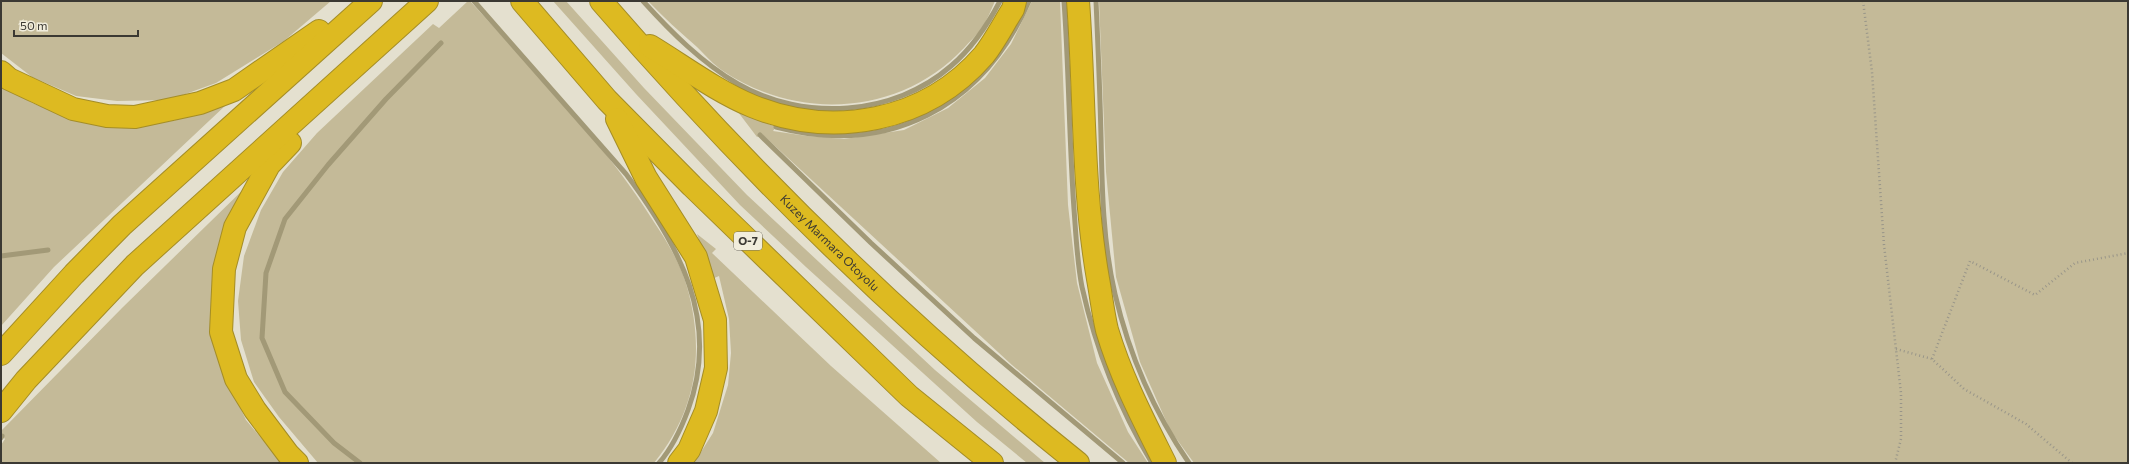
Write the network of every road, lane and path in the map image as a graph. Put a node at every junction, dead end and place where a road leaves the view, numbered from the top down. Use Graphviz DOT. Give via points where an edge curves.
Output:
graph roads {
  1 [pos="361,1"];
  2 [pos="371,1"];
  3 [pos="427,1"];
  4 [pos="522,1"];
  5 [pos="601,1"];
  6 [pos="1016,1"];
  7 [pos="1078,1"];
  8 [pos="1863,1"];
  9 [pos="628,33"];
  10 [pos="1,72"];
  11 [pos="607,100"];
  12 [pos="2128,253"];
  13 [pos="1896,349"];
  14 [pos="1,354"];
  15 [pos="1932,359"];
  16 [pos="1,410"];
  17 [pos="297,463"];
  18 [pos="679,463"];
  19 [pos="992,463"];
  20 [pos="1078,463"];
  21 [pos="1164,463"];
  22 [pos="1895,463"];
  23 [pos="2072,463"];
  1 -- 10 [label="highway" via="234,90 166,112 135,118 107,116 73,109 9,79"];
  2 -- 14 [label="highway" via="122,225"];
  3 -- 16 [label="highway" via="135,265 26,380"];
  3 -- 17 [label="highway" via="269,165 235,227 224,269 221,332 236,379 255,410"];
  4 -- 11 [label="highway, O-7"];
  5 -- 9 [label="highway, Kuzey Marmara Otoyolu"];
  6 -- 9 [label="highway" via="984,54 945,90 903,112 858,122 806,122 752,106"];
  7 -- 21 [label="highway" via="1083,62 1084,154 1091,236 1107,328 1130,395"];
  8 -- 13 [label="path" via="1872,72 1884,245"];
  9 -- 20 [label="highway, Kuzey Marmara Otoyolu" via="730,146 877,289 1032,426"];
  11 -- 18 [label="highway" via="646,178 696,257 715,320 716,368 706,411 689,450"];
  11 -- 19 [label="highway, O-7" via="697,192 909,396"];
  12 -- 15 [label="path" via="2075,264 2035,295 1970,261"];
  13 -- 15 [label="path"];
  13 -- 22 [label="path" via="1901,393 1901,439"];
  15 -- 23 [label="path" via="1964,388 2026,424"];
}
